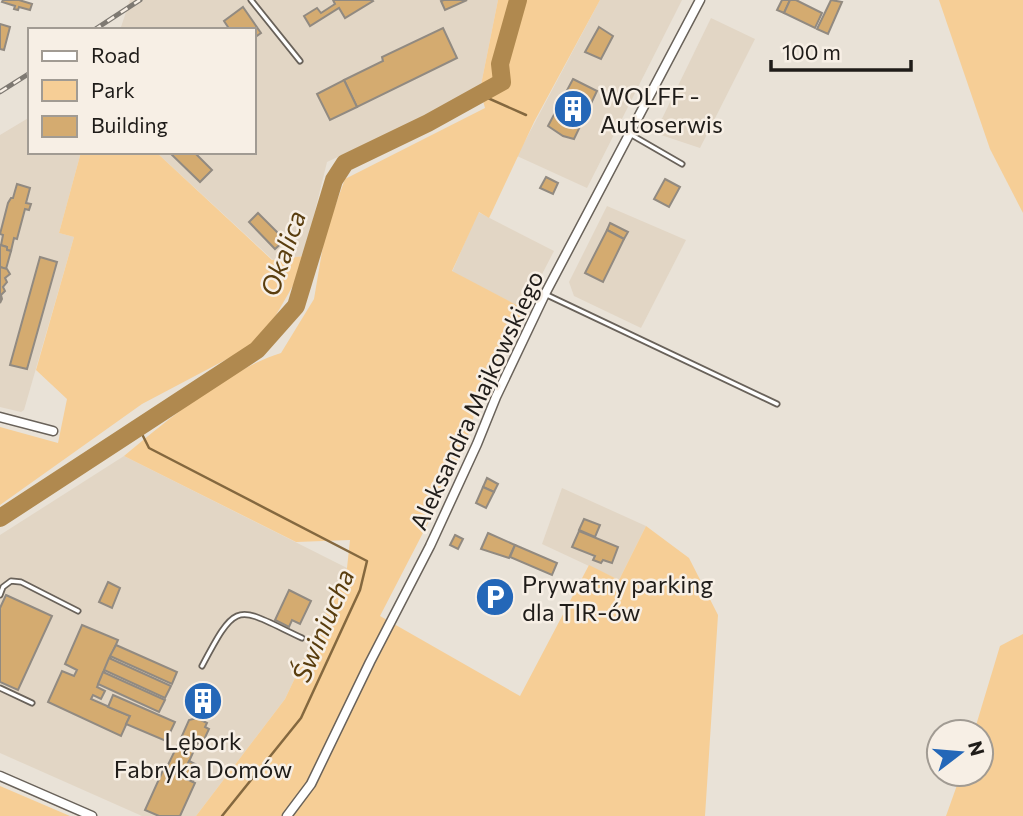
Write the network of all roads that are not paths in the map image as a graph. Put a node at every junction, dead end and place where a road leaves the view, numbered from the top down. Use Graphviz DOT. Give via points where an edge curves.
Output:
graph roads {
  1 [pos="251,0"];
  2 [pos="700,0"];
  3 [pos="300,61"];
  4 [pos="630,134"];
  5 [pos="682,164"];
  6 [pos="545,294"];
  7 [pos="777,404"];
  8 [pos="0,416"];
  9 [pos="53,431"];
  10 [pos="0,595"];
  11 [pos="78,611"];
  12 [pos="302,638"];
  13 [pos="202,666"];
  14 [pos="0,688"];
  15 [pos="32,703"];
  16 [pos="0,776"];
  17 [pos="93,816"];
  18 [pos="287,816"];
  1 -- 3 [label="lane"];
  2 -- 4 [label="street, Aleksandra Majkowskiego"];
  4 -- 5 [label="lane"];
  4 -- 6 [label="street, Aleksandra Majkowskiego"];
  6 -- 7 [label="lane"];
  6 -- 18 [label="street, Aleksandra Majkowskiego" via="430,546 311,784"];
  8 -- 9 [label="street"];
  10 -- 11 [label="lane" via="11,581 21,582"];
  12 -- 13 [label="lane" via="239,613 220,632"];
  14 -- 15 [label="lane"];
  16 -- 17 [label="street"];
}
